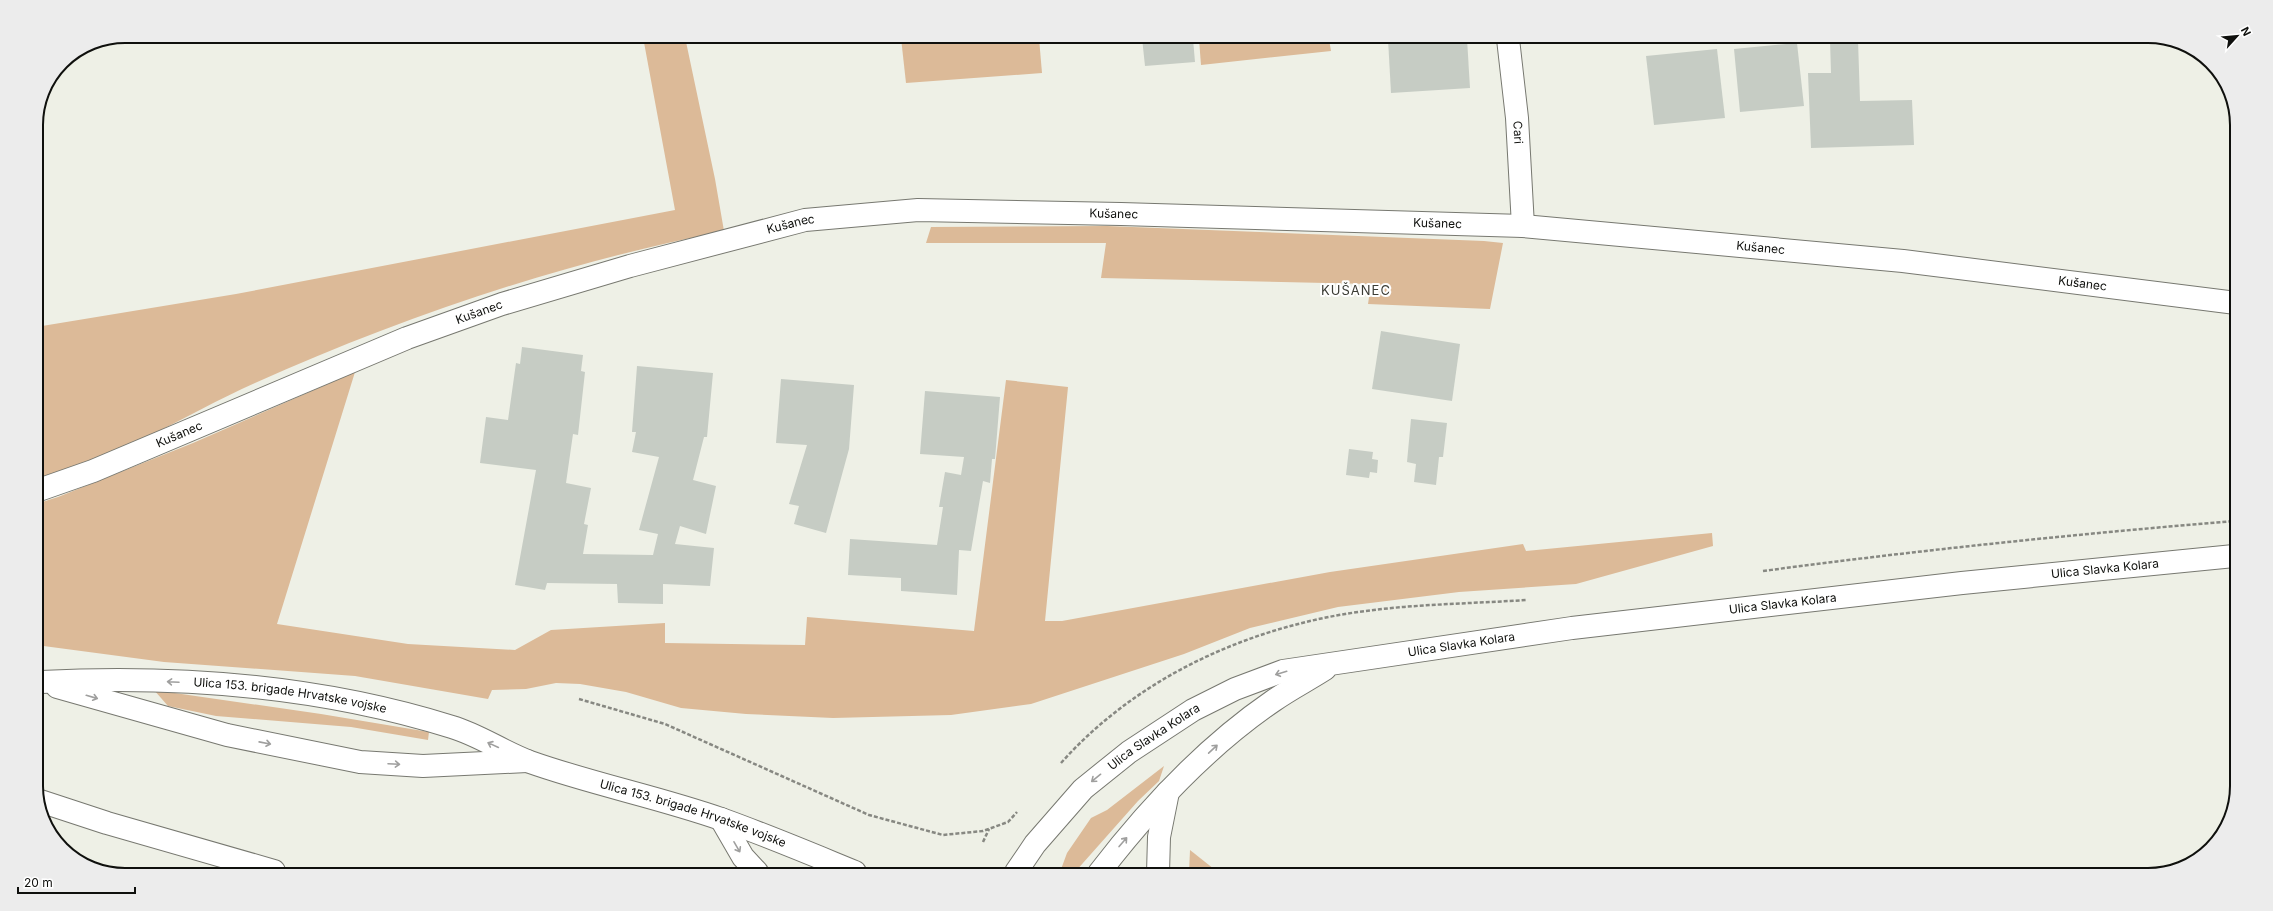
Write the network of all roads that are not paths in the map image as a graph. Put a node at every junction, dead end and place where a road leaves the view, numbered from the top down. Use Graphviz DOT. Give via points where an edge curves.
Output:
graph roads {
  1 [pos="1508,43"];
  2 [pos="1523,226"];
  3 [pos="2230,302"];
  4 [pos="43,489"];
  5 [pos="2230,556"];
  6 [pos="1333,664"];
  7 [pos="43,682"];
  8 [pos="43,683"];
  9 [pos="529,761"];
  10 [pos="1168,792"];
  11 [pos="45,803"];
  12 [pos="721,819"];
  13 [pos="264,868"];
  14 [pos="753,868"];
  15 [pos="845,868"];
  16 [pos="1019,868"];
  17 [pos="1102,868"];
  18 [pos="1158,868"];
  1 -- 2 [label="main road, Cari" via="1517,118"];
  2 -- 3 [label="main road, Kušanec" via="1903,261"];
  2 -- 4 [label="main road, Kušanec" via="918,210 805,220 630,266 502,304 407,338 93,471"];
  5 -- 6 [label="main road, Ulica Slavka Kolara" via="1962,583 1572,628"];
  10 -- 6 [label="main road, Ulica Slavka Kolara, one-way" via="1224,738 1273,701"];
  6 -- 16 [label="main road, Ulica Slavka Kolara, one-way" via="1283,671 1235,689 1193,710 1141,744 1083,789 1035,844"];
  9 -- 7 [label="main road, Ulica 153. brigade Hrvatske vojske, one-way" via="455,728 341,699 218,684 99,679"];
  8 -- 9 [label="main road, Ulica 153. brigade Hrvatske vojske, one-way" via="227,735 360,762 423,766"];
  9 -- 12 [label="main road, Ulica 153. brigade Hrvatske vojske"];
  17 -- 10 [label="main road, Ulica Slavka Kolara, one-way"];
  10 -- 18 [label="main road" via="1159,837"];
  11 -- 13 [label="main road"];
  12 -- 14 [label="main road, one-way" via="743,857"];
  12 -- 15 [label="main road, Ulica 153. brigade Hrvatske vojske"];
}
